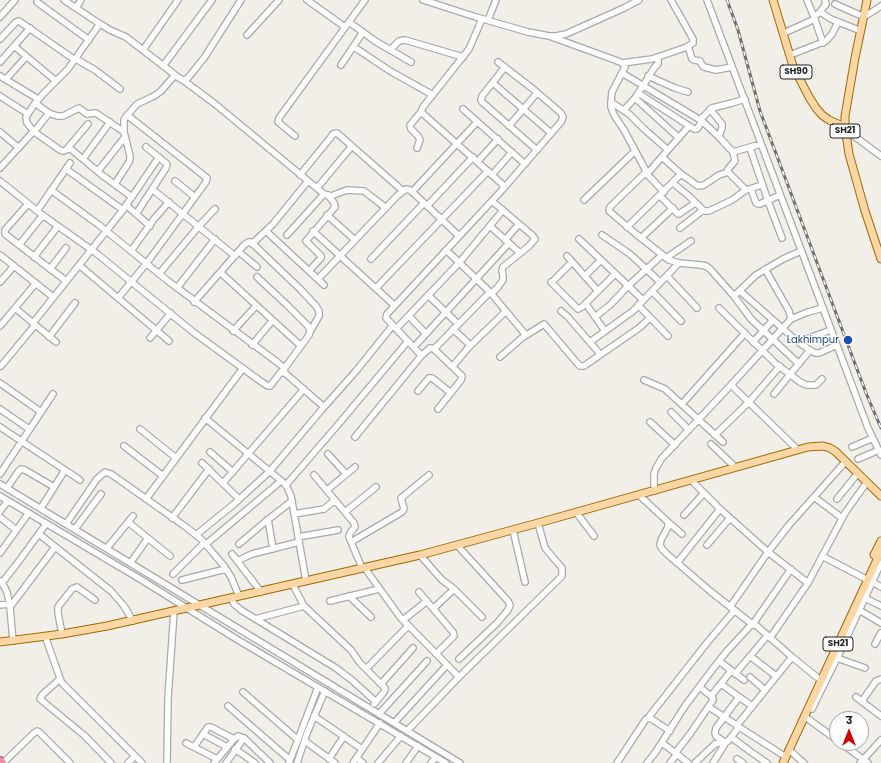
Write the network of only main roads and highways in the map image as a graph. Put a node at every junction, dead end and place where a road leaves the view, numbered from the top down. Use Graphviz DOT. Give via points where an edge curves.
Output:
graph roads {
  1 [pos="772,0"];
  2 [pos="867,0"];
  3 [pos="845,127"];
  4 [pos="881,259"];
  5 [pos="881,496"];
  6 [pos="881,541"];
  7 [pos="881,551"];
  8 [pos="0,642"];
  9 [pos="805,717"];
  10 [pos="786,757"];
  1 -- 3 [label="main road, SH90" via="800,81 822,115"];
  2 -- 3 [label="main road, SH21"];
  3 -- 4 [label="main road, SH21" via="853,170"];
  5 -- 8 [label="main road" via="836,452 830,448 816,446 420,555 133,621 89,630"];
  6 -- 9 [label="main road" via="803,709"];
  7 -- 9 [label="main road, SH21"];
  9 -- 10 [label="main road, SH21"];
}
